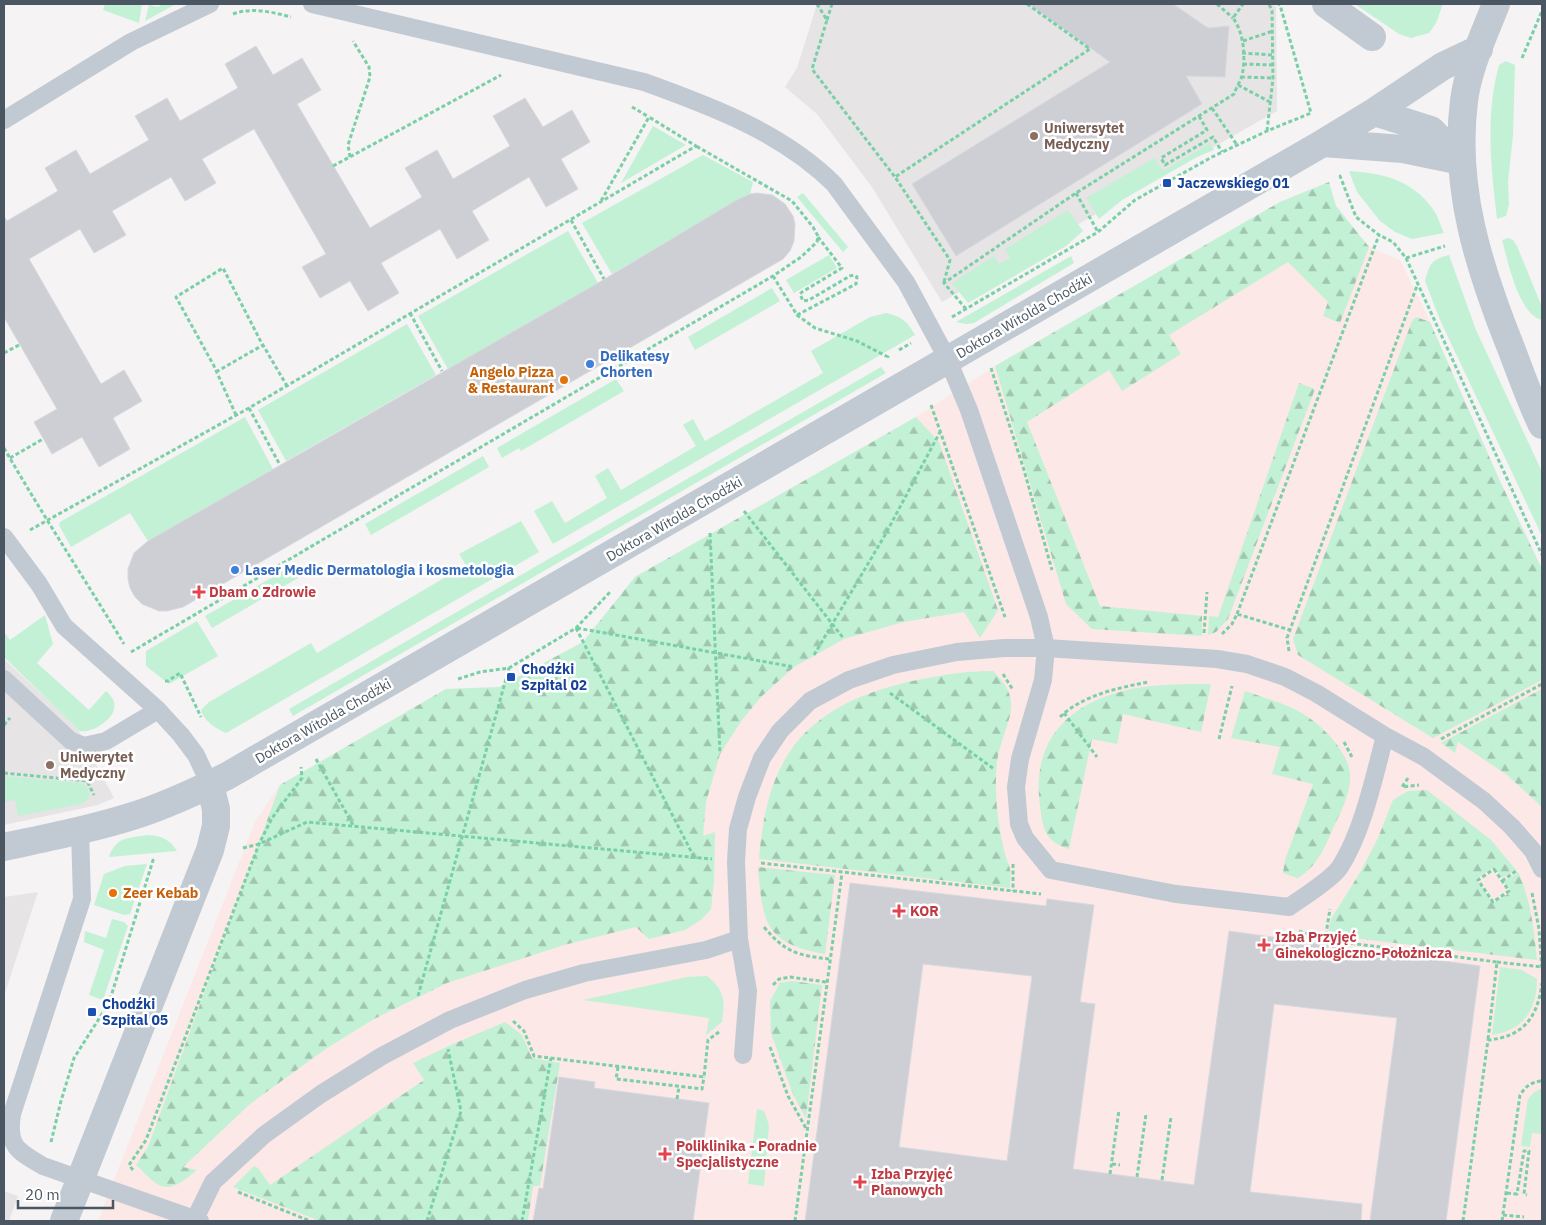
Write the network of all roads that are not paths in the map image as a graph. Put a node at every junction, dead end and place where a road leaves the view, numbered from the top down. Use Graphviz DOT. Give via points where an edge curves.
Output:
graph roads {
  1 [pos="210,4"];
  2 [pos="312,4"];
  3 [pos="1326,4"];
  4 [pos="1496,4"];
  5 [pos="1372,37"];
  6 [pos="1479,49"];
  7 [pos="1374,112"];
  8 [pos="4,120"];
  9 [pos="1323,143"];
  10 [pos="1461,161"];
  11 [pos="948,360"];
  12 [pos="1542,425"];
  13 [pos="6,540"];
  14 [pos="1046,648"];
  15 [pos="4,679"];
  16 [pos="158,710"];
  17 [pos="1385,736"];
  18 [pos="210,785"];
  19 [pos="80,830"];
  20 [pos="4,847"];
  21 [pos="1542,869"];
  22 [pos="739,939"];
  23 [pos="743,1055"];
  24 [pos="80,1180"];
  25 [pos="197,1220"];
  26 [pos="64,1221"];
  1 -- 8 [label="lane" via="131,42"];
  2 -- 11 [label="lane" via="644,82 691,99 780,142 823,172 834,184 906,282"];
  3 -- 5 [label="street"];
  4 -- 6 [label="street"];
  6 -- 7 [label="street, Doktora Witolda Chodźki" via="1443,66"];
  6 -- 10 [label="street" via="1467,82"];
  7 -- 9 [label="street, Doktora Witolda Chodźki"];
  7 -- 10 [label="street" via="1431,130"];
  9 -- 10 [label="street" via="1403,149"];
  9 -- 11 [label="street, Doktora Witolda Chodźki"];
  10 -- 12 [label="street" via="1473,239 1485,280"];
  11 -- 14 [label="lane" via="969,410 1039,617"];
  11 -- 18 [label="street, Doktora Witolda Chodźki"];
  13 -- 16 [label="lane" via="39,584 64,626"];
  14 -- 17 [label="lane" via="1217,659 1247,664 1285,677 1316,693"];
  14 -- 17 [label="lane" via="1043,680 1020,759 1016,787 1019,824 1025,838 1051,870 1176,894 1289,907 1339,868 1368,800"];
  14 -- 22 [label="lane" via="958,652 893,665 849,680 810,701 780,731 762,758 747,797 738,829 736,861"];
  15 -- 16 [label="lane" via="71,741 84,746 106,741"];
  16 -- 18 [label="lane" via="196,756"];
  17 -- 21 [label="lane" via="1424,758 1484,801 1533,851"];
  18 -- 19 [label="street, Doktora Witolda Chodźki" via="140,814"];
  18 -- 24 [label="street" via="216,809 210,850"];
  19 -- 20 [label="street, Doktora Witolda Chodźki"];
  19 -- 24 [label="lane" via="82,900 22,1081 10,1130 14,1145 23,1154 42,1166"];
  22 -- 23 [label="lane" via="748,991"];
  22 -- 25 [label="lane" via="706,950 584,973 525,990 450,1020 382,1056 321,1094 264,1136 213,1182"];
  24 -- 25 [label="lane"];
  24 -- 26 [label="street"];
}
